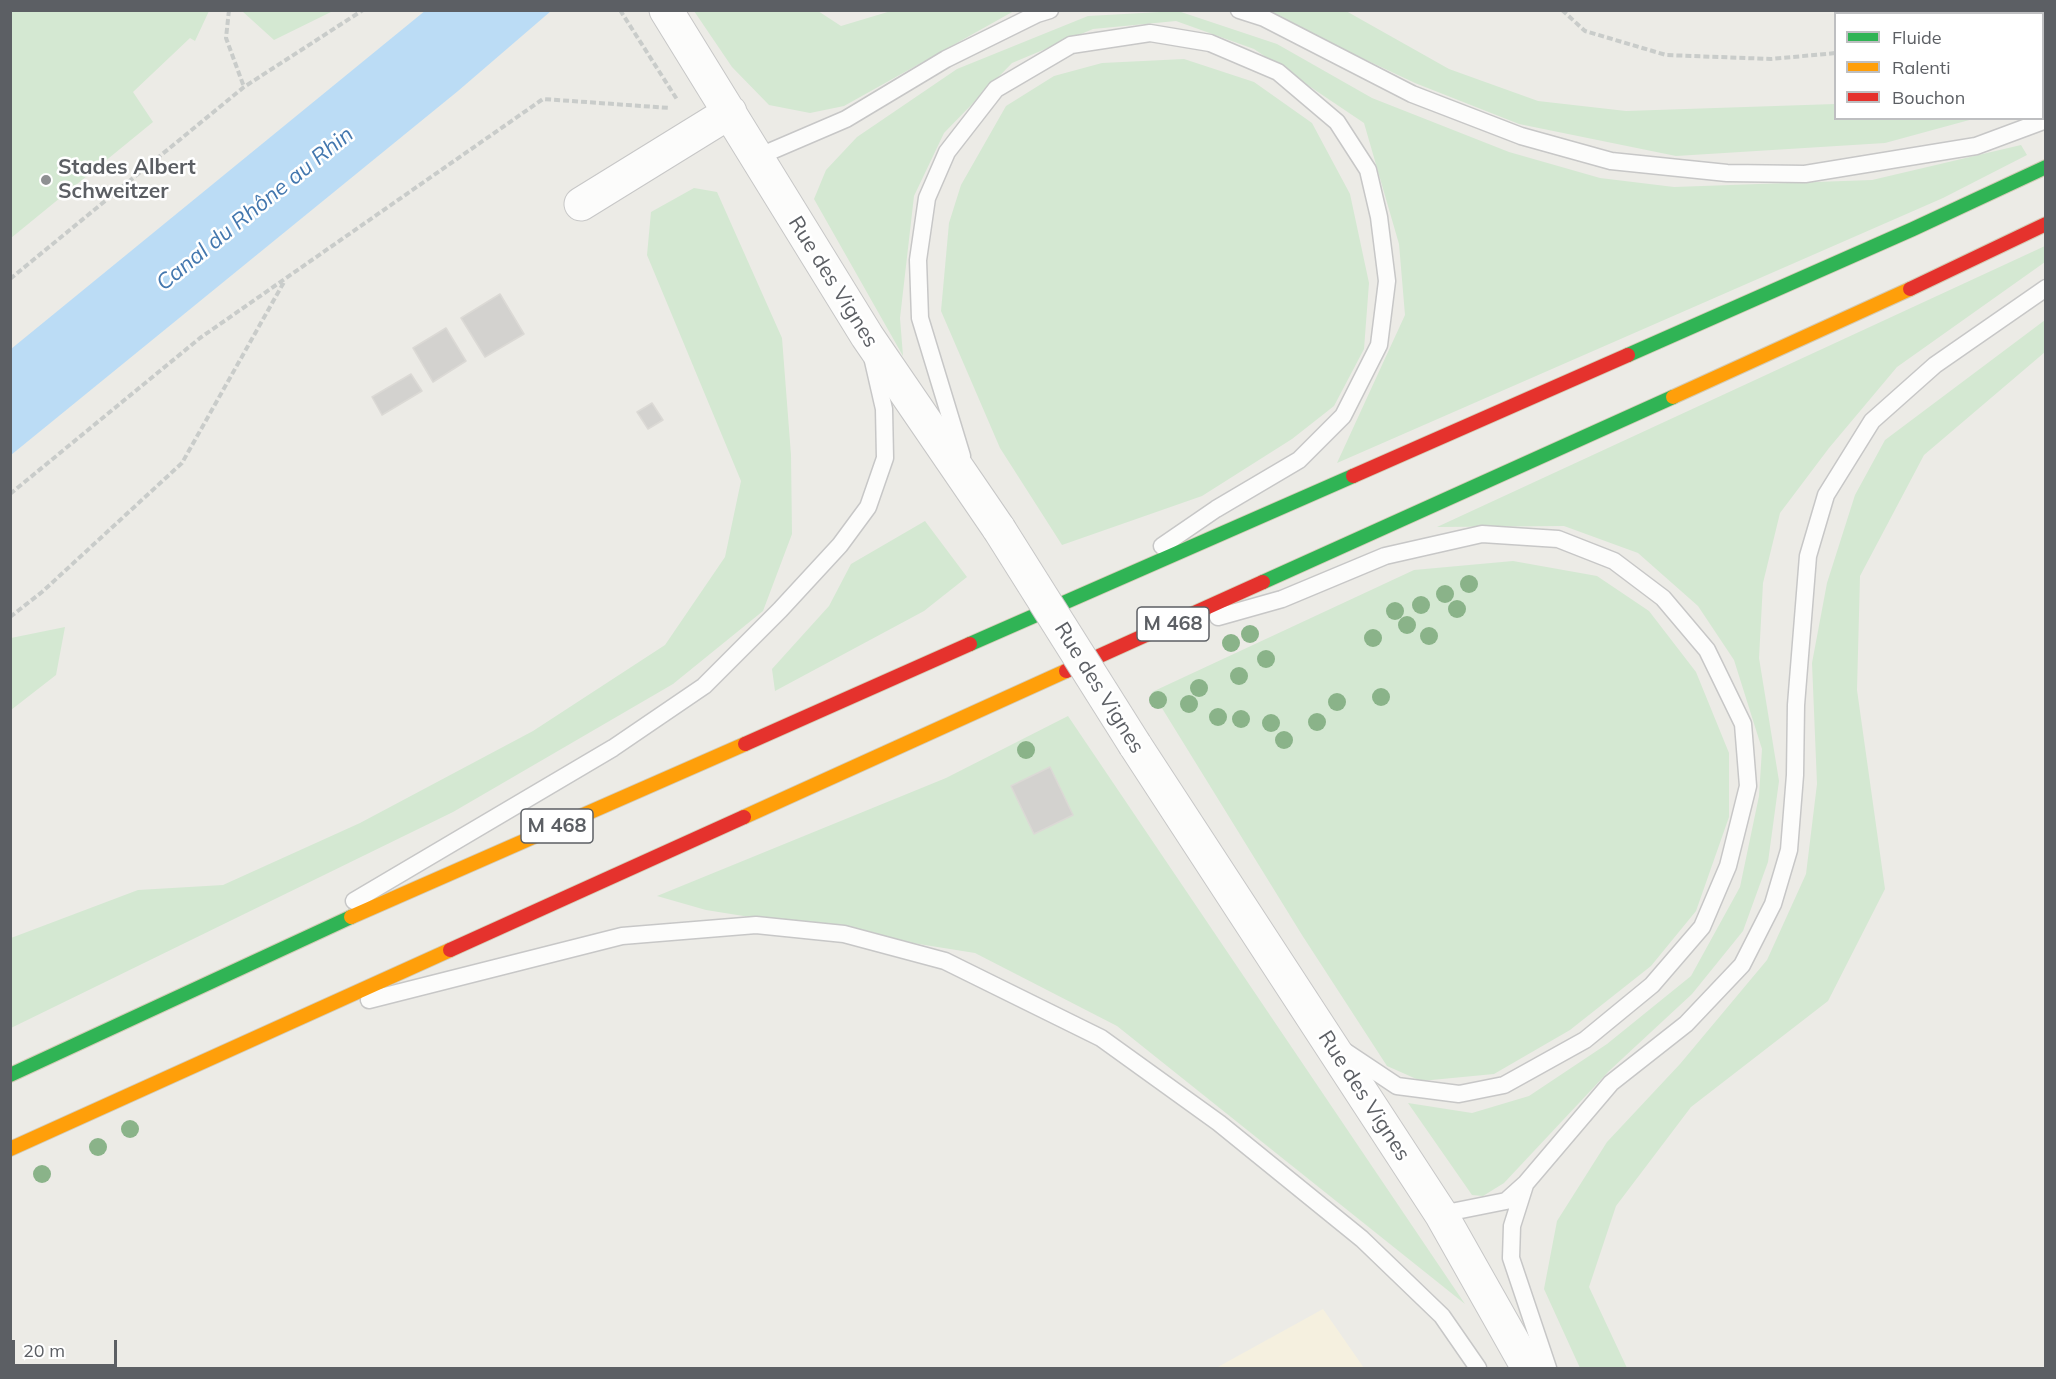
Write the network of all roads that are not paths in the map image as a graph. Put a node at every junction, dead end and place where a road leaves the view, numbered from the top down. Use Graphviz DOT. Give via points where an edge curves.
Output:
graph roads {
  1 [pos="666,10"];
  2 [pos="1050,10"];
  3 [pos="1239,10"];
  4 [pos="730,112"];
  5 [pos="2046,120"];
  6 [pos="755,158"];
  7 [pos="2046,167"];
  8 [pos="581,204"];
  9 [pos="2046,225"];
  10 [pos="2046,288"];
  11 [pos="867,336"];
  12 [pos="971,488"];
  13 [pos="1106,584"];
  14 [pos="1145,637"];
  15 [pos="254,960"];
  16 [pos="298,1018"];
  17 [pos="1326,1039"];
  18 [pos="10,1075"];
  19 [pos="10,1149"];
  20 [pos="1526,1183"];
  21 [pos="1441,1214"];
  22 [pos="1478,1368"];
  23 [pos="1528,1368"];
  24 [pos="1548,1368"];
  1 -- 4 [label="street, Rue des Vignes"];
  2 -- 6 [label="lane" via="946,59 846,119"];
  3 -- 5 [label="lane" via="1264,18 1412,94 1521,136 1611,161 1727,173 1805,174 1976,146"];
  4 -- 6 [label="street, Rue des Vignes"];
  4 -- 8 [label="street"];
  6 -- 11 [label="street, Rue des Vignes"];
  7 -- 13 [label="main road, M 468"];
  9 -- 14 [label="main road, M 468"];
  10 -- 20 [label="lane" via="1935,365 1872,421 1826,495 1808,556 1789,850 1773,904 1742,965 1686,1024 1611,1083"];
  11 -- 12 [label="street, Rue des Vignes"];
  11 -- 15 [label="lane" via="884,409 885,458 868,507 840,545 780,610 704,686 613,748"];
  12 -- 13 [label="lane" via="920,318 918,260 927,198 948,152 996,89 1071,45 1149,33 1210,43 1278,72 1337,122 1368,170 1379,216 1387,281 1379,345 1342,416 1299,460 1216,509"];
  12 -- 17 [label="street, Rue des Vignes, bridge"];
  13 -- 15 [label="main road, M 468"];
  14 -- 16 [label="main road, M 468"];
  14 -- 17 [label="lane" via="1281,599 1385,556 1482,534 1558,539 1614,561 1663,598 1707,650 1743,724 1748,786 1728,866 1702,927 1652,985 1585,1040 1504,1085 1459,1094 1397,1086"];
  15 -- 18 [label="main road, M 468"];
  16 -- 19 [label="main road, M 468"];
  16 -- 22 [label="lane" via="622,936 756,925 844,934 945,961 1101,1038 1219,1123 1362,1239 1442,1316"];
  17 -- 21 [label="street, Rue des Vignes"];
  20 -- 21 [label="lane" via="1506,1200"];
  20 -- 24 [label="lane" via="1512,1226 1511,1258"];
  21 -- 23 [label="street, Rue des Vignes"];
}
